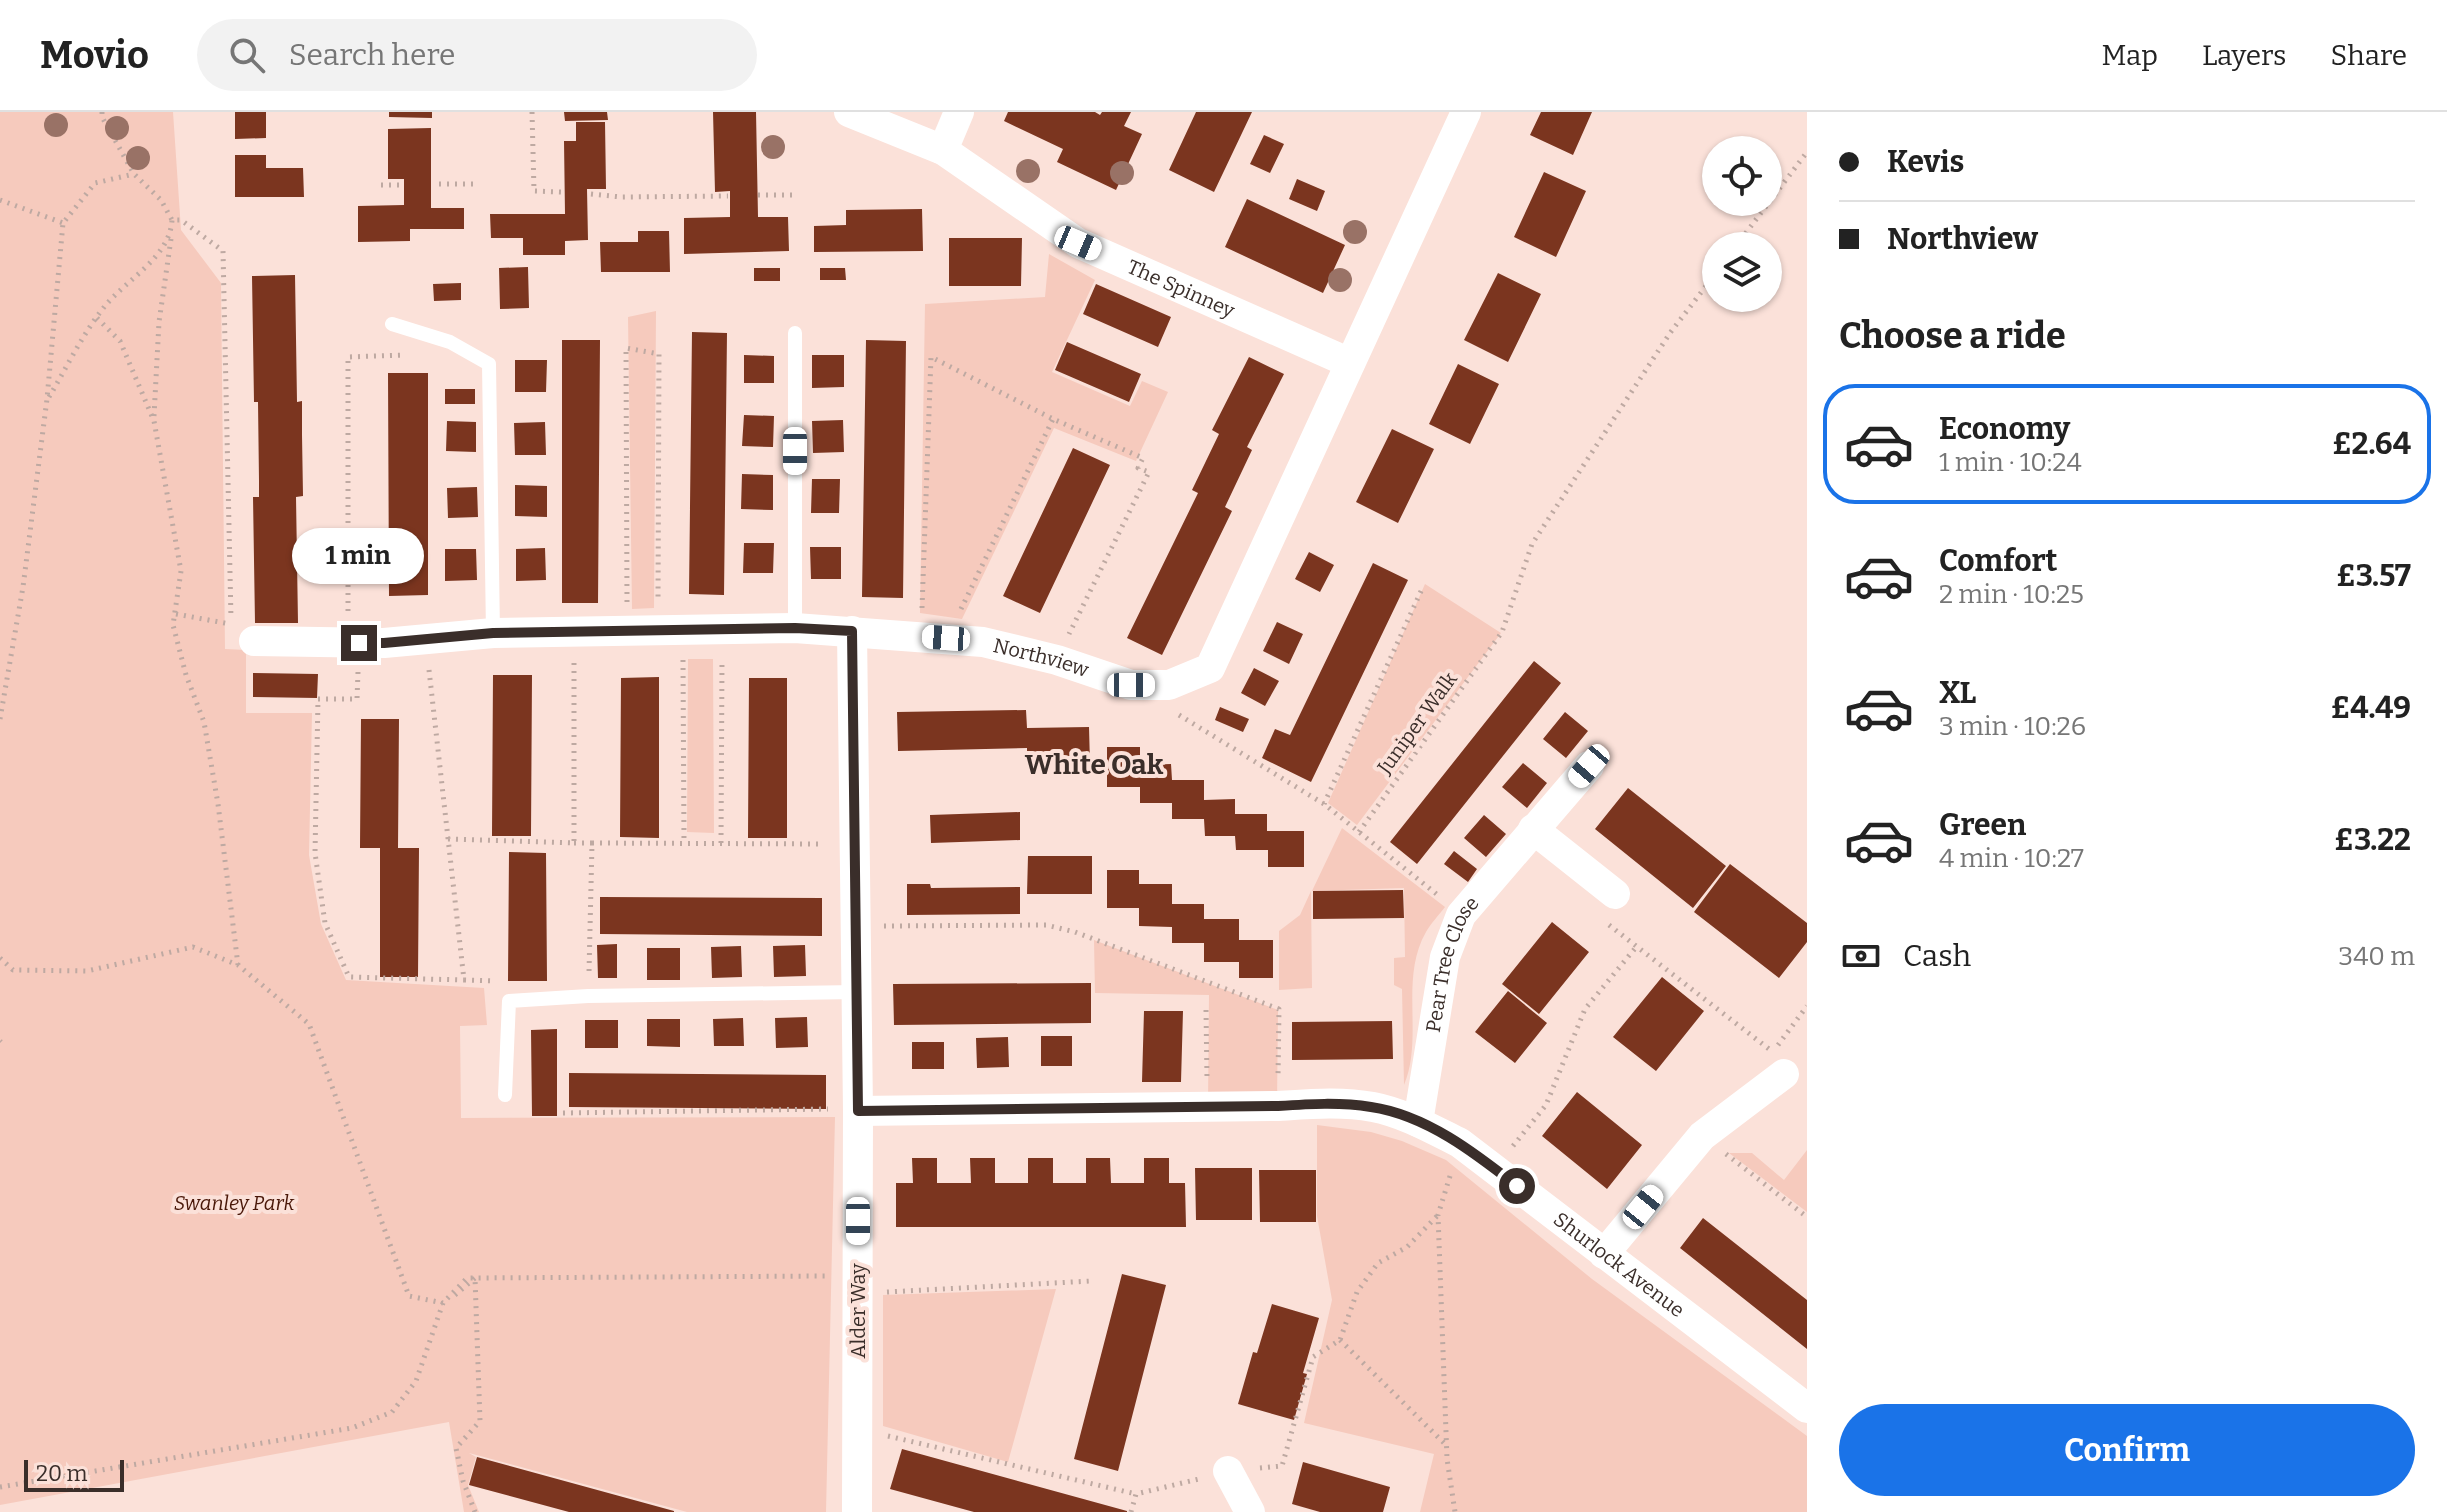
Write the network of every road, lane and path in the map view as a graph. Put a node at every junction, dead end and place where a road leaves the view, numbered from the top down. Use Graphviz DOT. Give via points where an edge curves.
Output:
graph roads {
  1 [pos="102,112"];
  2 [pos="532,112"];
  3 [pos="849,112"];
  4 [pos="959,112"];
  5 [pos="1466,112"];
  6 [pos="943,150"];
  7 [pos="1807,152"];
  8 [pos="134,174"];
  9 [pos="439,184"];
  10 [pos="478,184"];
  11 [pos="381,185"];
  12 [pos="401,185"];
  13 [pos="561,192"];
  14 [pos="591,194"];
  15 [pos="758,195"];
  16 [pos="798,195"];
  17 [pos="728,196"];
  18 [pos="0,200"];
  19 [pos="172,220"];
  20 [pos="63,223"];
  21 [pos="1747,232"];
  22 [pos="171,234"];
  23 [pos="1702,291"];
  24 [pos="97,318"];
  25 [pos="392,324"];
  26 [pos="409,330"];
  27 [pos="795,333"];
  28 [pos="1350,363"];
  29 [pos="47,399"];
  30 [pos="1053,419"];
  31 [pos="154,421"];
  32 [pos="1422,589"];
  33 [pos="176,614"];
  34 [pos="795,628"];
  35 [pos="670,630"];
  36 [pos="722,630"];
  37 [pos="627,631"];
  38 [pos="852,631"];
  39 [pos="242,632"];
  40 [pos="493,633"];
  41 [pos="574,633"];
  42 [pos="426,638"];
  43 [pos="934,638"];
  44 [pos="353,642"];
  45 [pos="1057,660"];
  46 [pos="1131,685"];
  47 [pos="0,719"];
  48 [pos="1589,766"];
  49 [pos="1324,804"];
  50 [pos="1533,829"];
  51 [pos="1359,832"];
  52 [pos="448,839"];
  53 [pos="574,843"];
  54 [pos="592,843"];
  55 [pos="684,843"];
  56 [pos="721,843"];
  57 [pos="854,844"];
  58 [pos="1615,894"];
  59 [pos="1461,915"];
  60 [pos="855,926"];
  61 [pos="0,958"];
  62 [pos="238,965"];
  63 [pos="464,980"];
  64 [pos="856,992"];
  65 [pos="588,996"];
  66 [pos="509,1001"];
  67 [pos="1807,1006"];
  68 [pos="1206,1010"];
  69 [pos="1784,1074"];
  70 [pos="505,1095"];
  71 [pos="1278,1106"];
  72 [pos="1207,1107"];
  73 [pos="858,1110"];
  74 [pos="563,1113"];
  75 [pos="1418,1122"];
  76 [pos="1702,1136"];
  77 [pos="1460,1143"];
  78 [pos="1495,1169"];
  79 [pos="1438,1215"];
  80 [pos="1807,1217"];
  81 [pos="1604,1254"];
  82 [pos="475,1277"];
  83 [pos="1091,1281"];
  84 [pos="858,1285"];
  85 [pos="443,1303"];
  86 [pos="1340,1340"];
  87 [pos="1807,1408"];
  88 [pos="858,1429"];
  89 [pos="1446,1445"];
  90 [pos="1228,1471"];
  91 [pos="0,1487"];
  92 [pos="1136,1494"];
  93 [pos="475,1512"];
  94 [pos="857,1512"];
  95 [pos="1131,1512"];
  96 [pos="1250,1512"];
  97 [pos="1455,1512"];
  1 -- 8 [label="path"];
  2 -- 13 [label="path" via="534,191"];
  3 -- 6 [label="street, The Spinney"];
  4 -- 6 [label="street"];
  5 -- 28 [label="street, Northview"];
  6 -- 28 [label="street, The Spinney" via="1078,243"];
  7 -- 21 [label="path"];
  8 -- 19 [label="path" via="161,200"];
  8 -- 20 [label="path" via="95,183"];
  9 -- 10 [label="path"];
  11 -- 12 [label="path"];
  14 -- 17 [label="path"];
  15 -- 16 [label="path"];
  18 -- 20 [label="path"];
  19 -- 22 [label="path"];
  19 -- 39 [label="path" via="181,220 223,251"];
  20 -- 29 [label="path"];
  22 -- 24 [label="path"];
  22 -- 31 [label="path"];
  23 -- 51 [label="path, Juniper Walk" via="1532,544 1502,632"];
  24 -- 29 [label="path"];
  24 -- 31 [label="path" via="120,341"];
  25 -- 26 [label="lane"];
  26 -- 40 [label="lane" via="450,342 489,364"];
  26 -- 44 [label="path" via="409,355 348,357"];
  27 -- 34 [label="lane"];
  28 -- 46 [label="street, Northview" via="1210,668 1169,685"];
  29 -- 47 [label="path"];
  30 -- 43 [label="path"];
  30 -- 43 [label="path" via="931,357"];
  30 -- 45 [label="path" via="1143,458 1138,468 1149,472"];
  31 -- 33 [label="path" via="181,571"];
  32 -- 49 [label="path, Juniper Walk"];
  33 -- 39 [label="path"];
  33 -- 62 [label="path" via="173,625 204,722"];
  34 -- 36 [label="street, Northview"];
  34 -- 38 [label="street, Northview"];
  35 -- 36 [label="street, Northview"];
  35 -- 37 [label="street, Northview"];
  35 -- 37 [label="path" via="659,354 626,348"];
  35 -- 55 [label="path"];
  36 -- 56 [label="path"];
  37 -- 41 [label="street, Northview"];
  38 -- 43 [label="street, Northview"];
  38 -- 57 [label="street, Alder Way"];
  39 -- 44 [label="street, Northview"];
  40 -- 41 [label="street, Northview"];
  40 -- 42 [label="street, Northview"];
  41 -- 53 [label="path"];
  42 -- 44 [label="street, Northview"];
  42 -- 52 [label="path"];
  43 -- 45 [label="street, Northview" via="983,642"];
  44 -- 63 [label="path" via="357,699 318,699 315,853 325,923 349,977"];
  45 -- 46 [label="street, Northview"];
  46 -- 49 [label="path"];
  48 -- 50 [label="street, Pear Tree Close"];
  49 -- 51 [label="path"];
  50 -- 58 [label="street"];
  50 -- 59 [label="street, Pear Tree Close"];
  51 -- 59 [label="path"];
  52 -- 53 [label="path"];
  52 -- 63 [label="path"];
  53 -- 54 [label="path"];
  54 -- 55 [label="path"];
  54 -- 65 [label="path"];
  55 -- 56 [label="path"];
  56 -- 57 [label="path"];
  57 -- 60 [label="street, Alder Way"];
  59 -- 75 [label="street, Pear Tree Close" via="1445,957"];
  60 -- 64 [label="street, Alder Way"];
  60 -- 71 [label="path" via="1046,925 1279,1009"];
  61 -- 62 [label="path" via="13,970 87,971 193,947"];
  62 -- 85 [label="path" via="309,1024 409,1296"];
  63 -- 66 [label="path" via="508,982"];
  64 -- 65 [label="lane"];
  64 -- 73 [label="street, Alder Way"];
  65 -- 66 [label="lane"];
  66 -- 70 [label="lane"];
  67 -- 78 [label="path" via="1772,1052 1637,946 1585,1009 1546,1105"];
  68 -- 72 [label="path"];
  69 -- 76 [label="street"];
  71 -- 72 [label="street, Shurlock Avenue"];
  71 -- 75 [label="street, Shurlock Avenue" via="1373,1107"];
  72 -- 73 [label="street, Shurlock Avenue"];
  73 -- 74 [label="path"];
  73 -- 84 [label="street, Alder Way"];
  75 -- 77 [label="street, Shurlock Avenue"];
  76 -- 80 [label="path"];
  76 -- 81 [label="street"];
  77 -- 78 [label="street, Shurlock Avenue"];
  77 -- 79 [label="path"];
  78 -- 81 [label="street, Shurlock Avenue"];
  79 -- 86 [label="path" via="1407,1247 1378,1263 1357,1292"];
  79 -- 89 [label="path"];
  81 -- 87 [label="street, Shurlock Avenue"];
  82 -- 84 [label="path"];
  82 -- 85 [label="path"];
  82 -- 93 [label="path" via="480,1421 456,1448"];
  83 -- 84 [label="path"];
  84 -- 88 [label="street, Alder Way"];
  85 -- 91 [label="path" via="416,1381 392,1412 352,1428"];
  86 -- 89 [label="path"];
  86 -- 90 [label="path" via="1313,1357 1282,1466"];
  88 -- 92 [label="path"];
  88 -- 94 [label="street, Alder Way"];
  89 -- 97 [label="path"];
  90 -- 92 [label="path"];
  90 -- 96 [label="street"];
  92 -- 95 [label="path"];
}
